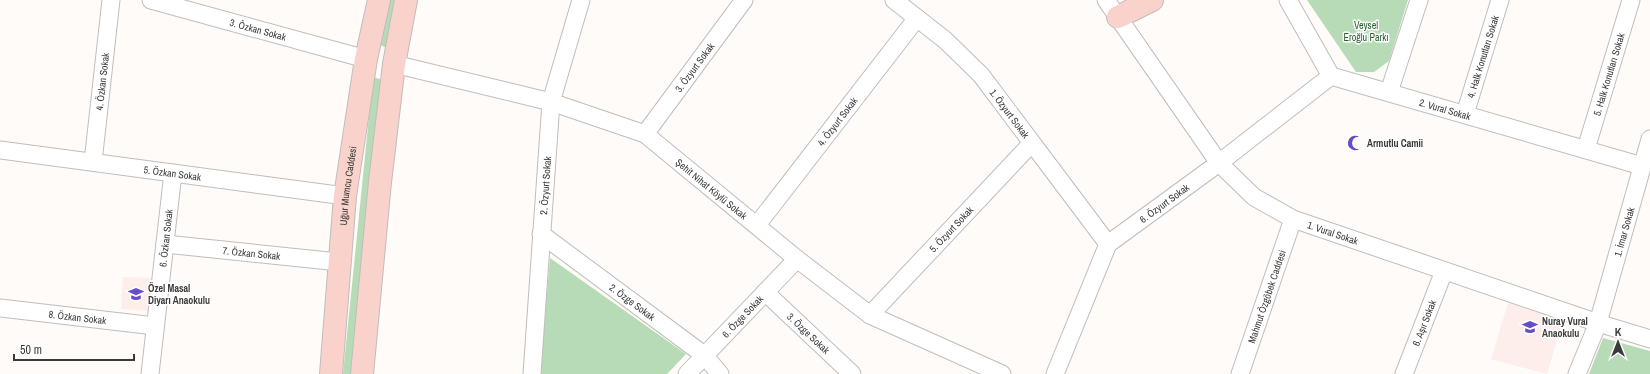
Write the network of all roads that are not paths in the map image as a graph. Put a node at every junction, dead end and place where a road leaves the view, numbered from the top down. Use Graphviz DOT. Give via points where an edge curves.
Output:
graph roads {
  1 [pos="111,0"];
  2 [pos="151,0"];
  3 [pos="379,0"];
  4 [pos="406,0"];
  5 [pos="581,0"];
  6 [pos="744,0"];
  7 [pos="894,0"];
  8 [pos="1152,0"];
  9 [pos="1288,0"];
  10 [pos="1419,0"];
  11 [pos="1500,0"];
  12 [pos="1631,0"];
  13 [pos="1112,8"];
  14 [pos="917,18"];
  15 [pos="366,59"];
  16 [pos="394,64"];
  17 [pos="1331,76"];
  18 [pos="1389,92"];
  19 [pos="551,102"];
  20 [pos="1465,114"];
  21 [pos="645,134"];
  22 [pos="1650,139"];
  23 [pos="1032,144"];
  24 [pos="1586,149"];
  25 [pos="0,150"];
  26 [pos="93,162"];
  27 [pos="1219,163"];
  28 [pos="1642,166"];
  29 [pos="173,173"];
  30 [pos="345,196"];
  31 [pos="1293,219"];
  32 [pos="757,225"];
  33 [pos="541,234"];
  34 [pos="164,244"];
  35 [pos="1108,244"];
  36 [pos="797,259"];
  37 [pos="339,262"];
  38 [pos="1444,271"];
  39 [pos="765,292"];
  40 [pos="0,308"];
  41 [pos="870,315"];
  42 [pos="1598,323"];
  43 [pos="155,326"];
  44 [pos="1650,339"];
  45 [pos="704,355"];
  46 [pos="150,374"];
  47 [pos="330,374"];
  48 [pos="362,374"];
  49 [pos="532,374"];
  50 [pos="687,374"];
  51 [pos="720,374"];
  52 [pos="852,374"];
  53 [pos="1002,374"];
  54 [pos="1055,374"];
  55 [pos="1240,374"];
  56 [pos="1404,374"];
  57 [pos="1577,374"];
  1 -- 26 [label="street, 4. Özkan Sokak"];
  2 -- 15 [label="street, 3. Özkan Sokak"];
  3 -- 15 [label="street, Uğur Mumcu Caddesi"];
  4 -- 16 [label="street"];
  5 -- 19 [label="street, 2. Özyurt Sokak"];
  6 -- 21 [label="street, 3. Özyurt Sokak"];
  7 -- 14 [label="street, 1. Özyurt Sokak"];
  8 -- 13 [label="street"];
  9 -- 17 [label="street"];
  10 -- 18 [label="street"];
  11 -- 20 [label="street, 4. Halk Konutları Sokak"];
  12 -- 24 [label="street, 5. Halk Konutları Sokak"];
  13 -- 27 [label="street, 1. Vural Sokak"];
  14 -- 23 [label="street, 1. Özyurt Sokak" via="945,40 981,75"];
  14 -- 32 [label="street, 4. Özyurt Sokak"];
  15 -- 16 [label="street"];
  15 -- 30 [label="street, Uğur Mumcu Caddesi"];
  16 -- 19 [label="street, Şehit Nihat Köylü Sokak"];
  16 -- 48 [label="street"];
  17 -- 18 [label="street, 2. Vural Sokak"];
  17 -- 27 [label="street, 6. Özyurt Sokak"];
  18 -- 20 [label="street, 2. Vural Sokak"];
  19 -- 21 [label="street, Şehit Nihat Köylü Sokak"];
  19 -- 33 [label="street, 2. Özyurt Sokak"];
  20 -- 24 [label="street, 2. Vural Sokak"];
  21 -- 32 [label="street, Şehit Nihat Köylü Sokak"];
  22 -- 28 [label="street, 1. İmar Sokak"];
  23 -- 35 [label="street, 1. Özyurt Sokak"];
  23 -- 41 [label="street, 5. Özyurt Sokak"];
  24 -- 28 [label="street, 2. Vural Sokak"];
  25 -- 26 [label="street, 5. Özkan Sokak"];
  26 -- 29 [label="street, 5. Özkan Sokak"];
  27 -- 31 [label="street, 1. Vural Sokak" via="1254,197"];
  27 -- 35 [label="street, 6. Özyurt Sokak"];
  28 -- 42 [label="street, 1. İmar Sokak"];
  29 -- 30 [label="street, 5. Özkan Sokak"];
  29 -- 34 [label="street, 6. Özkan Sokak"];
  30 -- 37 [label="street, Uğur Mumcu Caddesi"];
  31 -- 38 [label="street, 1. Vural Sokak"];
  31 -- 55 [label="street, Mahmut Özgöbek Caddesi"];
  32 -- 36 [label="street, Şehit Nihat Köylü Sokak"];
  33 -- 45 [label="street, 2. Özge Sokak"];
  33 -- 49 [label="street, 2. Özyurt Sokak"];
  34 -- 37 [label="street, 7. Özkan Sokak"];
  34 -- 43 [label="street, 6. Özkan Sokak"];
  35 -- 54 [label="street"];
  36 -- 39 [label="street, 6. Özge Sokak"];
  36 -- 41 [label="street, Şehit Nihat Köylü Sokak"];
  37 -- 47 [label="street, Uğur Mumcu Caddesi"];
  38 -- 42 [label="street, 1. Vural Sokak"];
  38 -- 56 [label="street, 6. Aşır Sokak"];
  39 -- 45 [label="street, 6. Özge Sokak"];
  39 -- 52 [label="street, 3. Özge Sokak"];
  40 -- 43 [label="street, 8. Özkan Sokak"];
  41 -- 53 [label="street, Şehit Nihat Köylü Sokak"];
  42 -- 44 [label="street, 1. Vural Sokak"];
  42 -- 57 [label="street, 1. İmar Sokak"];
  43 -- 46 [label="street, 6. Özkan Sokak"];
  45 -- 50 [label="street, 6. Özge Sokak"];
  45 -- 51 [label="street, 2. Özge Sokak"];
}
